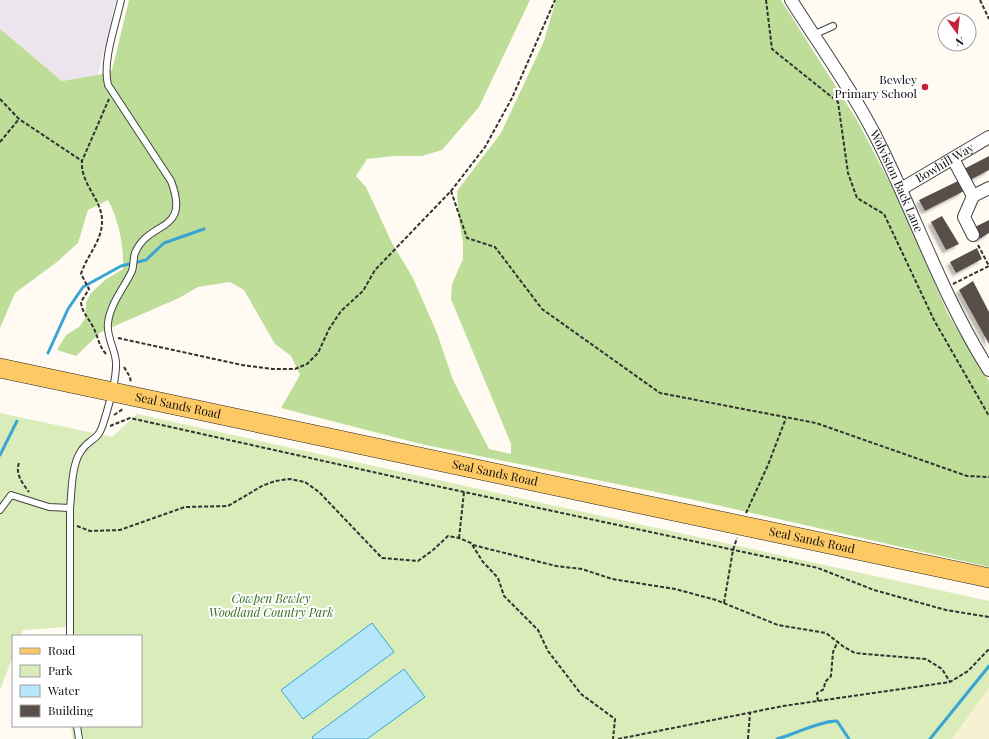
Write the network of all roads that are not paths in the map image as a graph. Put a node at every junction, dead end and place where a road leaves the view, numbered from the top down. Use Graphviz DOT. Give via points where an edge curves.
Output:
graph roads {
  1 [pos="121,0"];
  2 [pos="790,0"];
  3 [pos="833,26"];
  4 [pos="813,35"];
  5 [pos="989,137"];
  6 [pos="953,159"];
  7 [pos="989,188"];
  8 [pos="901,189"];
  9 [pos="973,196"];
  10 [pos="973,235"];
  11 [pos="988,366"];
  12 [pos="0,368"];
  13 [pos="111,391"];
  14 [pos="70,508"];
  15 [pos="0,510"];
  16 [pos="989,578"];
  17 [pos="70,635"];
  18 [pos="78,727"];
  19 [pos="79,739"];
  1 -- 13 [label="lane" via="105,76 112,93 171,181 176,194 176,207 174,217 147,236 135,253 133,269 112,307 108,324 116,361"];
  2 -- 4 [label="street, Wolviston Back Lane"];
  3 -- 4 [label="lane"];
  4 -- 8 [label="street, Wolviston Back Lane" via="860,109"];
  5 -- 6 [label="street, Bowhill Way"];
  6 -- 8 [label="street, Bowhill Way"];
  6 -- 9 [label="street"];
  7 -- 9 [label="street"];
  8 -- 11 [label="street, Wolviston Back Lane" via="963,326"];
  9 -- 10 [label="street" via="964,217"];
  12 -- 13 [label="main road, Seal Sands Road"];
  13 -- 14 [label="lane" via="100,435 81,451 75,464"];
  13 -- 16 [label="main road, Seal Sands Road"];
  14 -- 15 [label="lane" via="49,507 11,496"];
  14 -- 17 [label="lane"];
  18 -- 19 [label="lane"];
}
